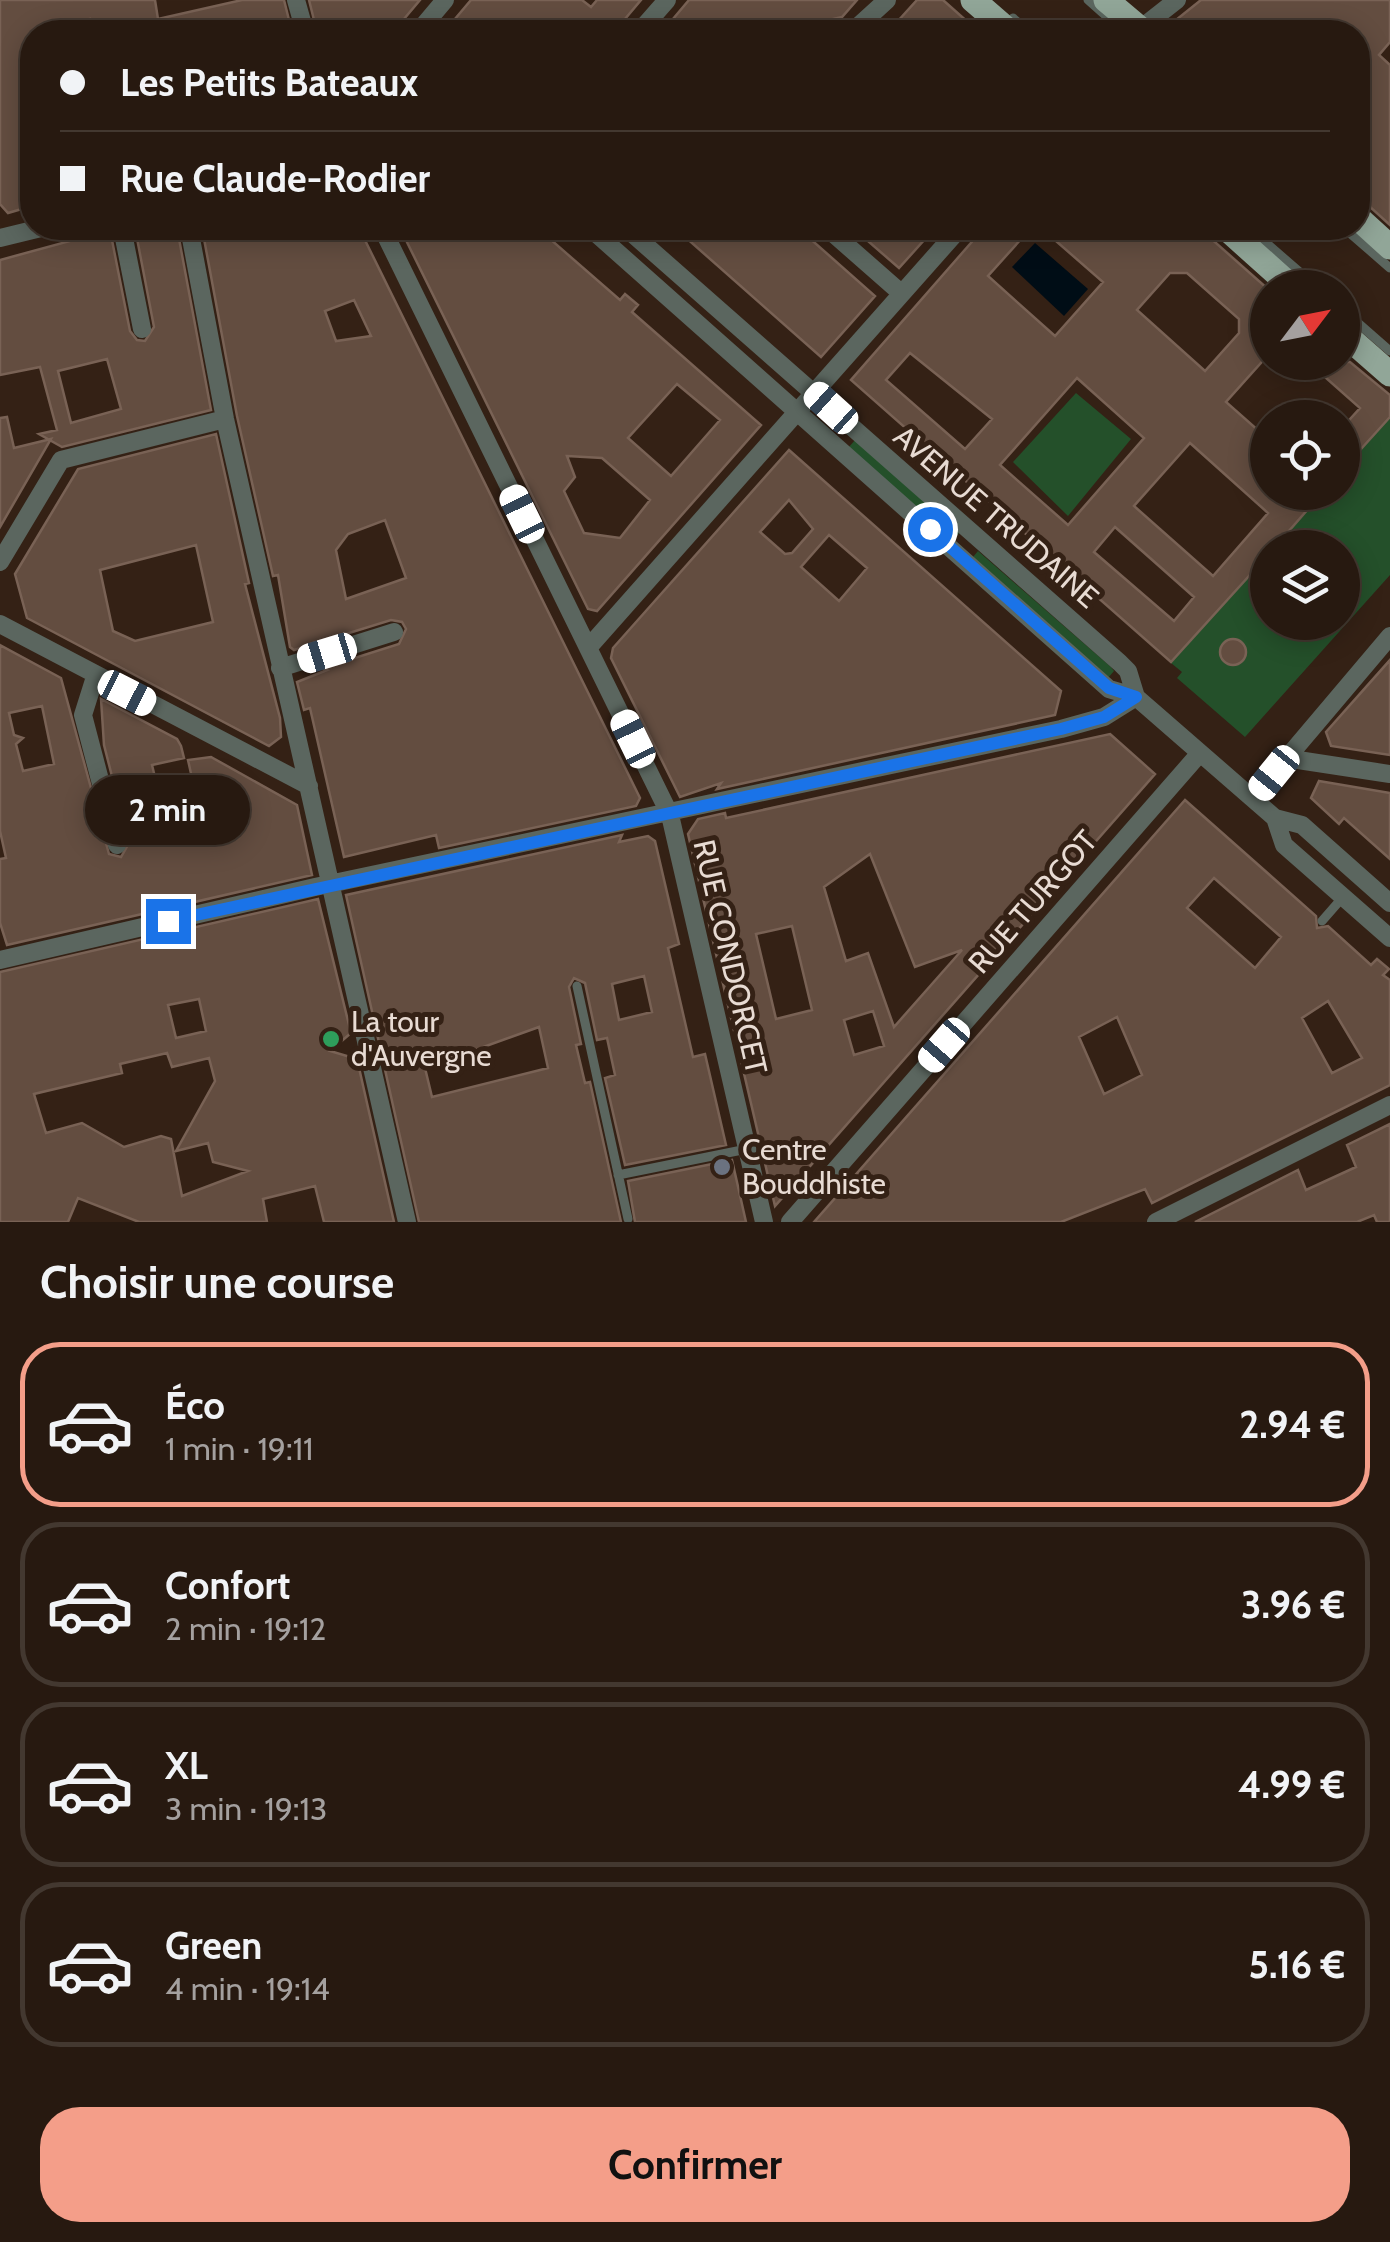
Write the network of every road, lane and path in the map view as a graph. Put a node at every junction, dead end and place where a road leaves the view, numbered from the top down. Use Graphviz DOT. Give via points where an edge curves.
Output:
graph roads {
  1 [pos="445,0"];
  2 [pos="666,0"];
  3 [pos="887,0"];
  4 [pos="973,0"];
  5 [pos="992,0"];
  6 [pos="1088,0"];
  7 [pos="1106,0"];
  8 [pos="1177,0"];
  9 [pos="430,8"];
  10 [pos="650,20"];
  11 [pos="865,20"];
  12 [pos="996,20"];
  13 [pos="1015,20"];
  14 [pos="1119,20"];
  15 [pos="1125,20"];
  16 [pos="1151,20"];
  17 [pos="1370,228"];
  18 [pos="124,240"];
  19 [pos="191,240"];
  20 [pos="388,240"];
  21 [pos="604,240"];
  22 [pos="640,240"];
  23 [pos="840,240"];
  24 [pos="949,240"];
  25 [pos="1239,240"];
  26 [pos="1263,240"];
  27 [pos="1358,240"];
  28 [pos="1390,246"];
  29 [pos="1390,268"];
  30 [pos="1273,270"];
  31 [pos="1297,270"];
  32 [pos="900,293"];
  33 [pos="1360,325"];
  34 [pos="142,329"];
  35 [pos="1360,348"];
  36 [pos="1390,351"];
  37 [pos="1390,374"];
  38 [pos="813,393"];
  39 [pos="797,412"];
  40 [pos="225,419"];
  41 [pos="0,562"];
  42 [pos="0,624"];
  43 [pos="394,632"];
  44 [pos="1390,636"];
  45 [pos="588,648"];
  46 [pos="280,668"];
  47 [pos="96,677"];
  48 [pos="1136,697"];
  49 [pos="1200,753"];
  50 [pos="1285,758"];
  51 [pos="1390,774"];
  52 [pos="309,786"];
  53 [pos="1253,798"];
  54 [pos="670,815"];
  55 [pos="1275,818"];
  56 [pos="117,845"];
  57 [pos="330,884"];
  58 [pos="1343,897"];
  59 [pos="1390,903"];
  60 [pos="1322,921"];
  61 [pos="1390,938"];
  62 [pos="1,957"];
  63 [pos="577,986"];
  64 [pos="1390,1105"];
  65 [pos="746,1149"];
  66 [pos="618,1175"];
  67 [pos="1195,1203"];
  68 [pos="628,1218"];
  69 [pos="407,1222"];
  70 [pos="764,1222"];
  71 [pos="790,1222"];
  72 [pos="1156,1222"];
  73 [pos="1202,1222"];
  1 -- 9 [label="street"];
  2 -- 10 [label="street"];
  3 -- 11 [label="street"];
  4 -- 12 [label="main road"];
  5 -- 13 [label="lane"];
  6 -- 14 [label="lane"];
  7 -- 15 [label="main road"];
  8 -- 16 [label="street"];
  17 -- 28 [label="main road"];
  18 -- 34 [label="street"];
  19 -- 40 [label="street"];
  20 -- 45 [label="street, RUE CONDORCET"];
  21 -- 39 [label="street, AVENUE TRUDAINE"];
  22 -- 38 [label="street, AVENUE TRUDAINE"];
  23 -- 32 [label="street"];
  24 -- 32 [label="street"];
  25 -- 30 [label="main road"];
  26 -- 31 [label="lane"];
  27 -- 29 [label="lane"];
  32 -- 38 [label="street"];
  33 -- 36 [label="lane"];
  35 -- 37 [label="main road"];
  38 -- 39 [label="street"];
  38 -- 48 [label="street, AVENUE TRUDAINE" via="1120,663"];
  39 -- 45 [label="street"];
  39 -- 48 [label="street, AVENUE TRUDAINE" via="1109,688"];
  40 -- 41 [label="street" via="62,460"];
  40 -- 46 [label="street"];
  42 -- 47 [label="street"];
  43 -- 46 [label="street"];
  44 -- 50 [label="street"];
  45 -- 54 [label="street, RUE CONDORCET"];
  46 -- 52 [label="street"];
  47 -- 52 [label="street"];
  47 -- 56 [label="street" via="84,715"];
  48 -- 49 [label="street, AVENUE TRUDAINE"];
  48 -- 54 [label="street" via="1104,717 1061,729"];
  49 -- 53 [label="street, AVENUE TRUDAINE"];
  49 -- 71 [label="street, RUE TURGOT"];
  50 -- 51 [label="street"];
  50 -- 53 [label="street"];
  52 -- 57 [label="street"];
  53 -- 55 [label="street, AVENUE TRUDAINE"];
  54 -- 57 [label="street"];
  54 -- 65 [label="street, RUE CONDORCET"];
  55 -- 58 [label="street, AVENUE TRUDAINE" via="1284,845"];
  55 -- 59 [label="street, AVENUE TRUDAINE" via="1302,825"];
  57 -- 62 [label="street"];
  57 -- 69 [label="street"];
  58 -- 60 [label="lane"];
  58 -- 61 [label="street, AVENUE TRUDAINE"];
  63 -- 66 [label="lane"];
  64 -- 67 [label="street"];
  65 -- 66 [label="lane"];
  65 -- 70 [label="street, RUE CONDORCET"];
  66 -- 68 [label="lane"];
  67 -- 72 [label="street"];
  67 -- 73 [label="street"];
}
